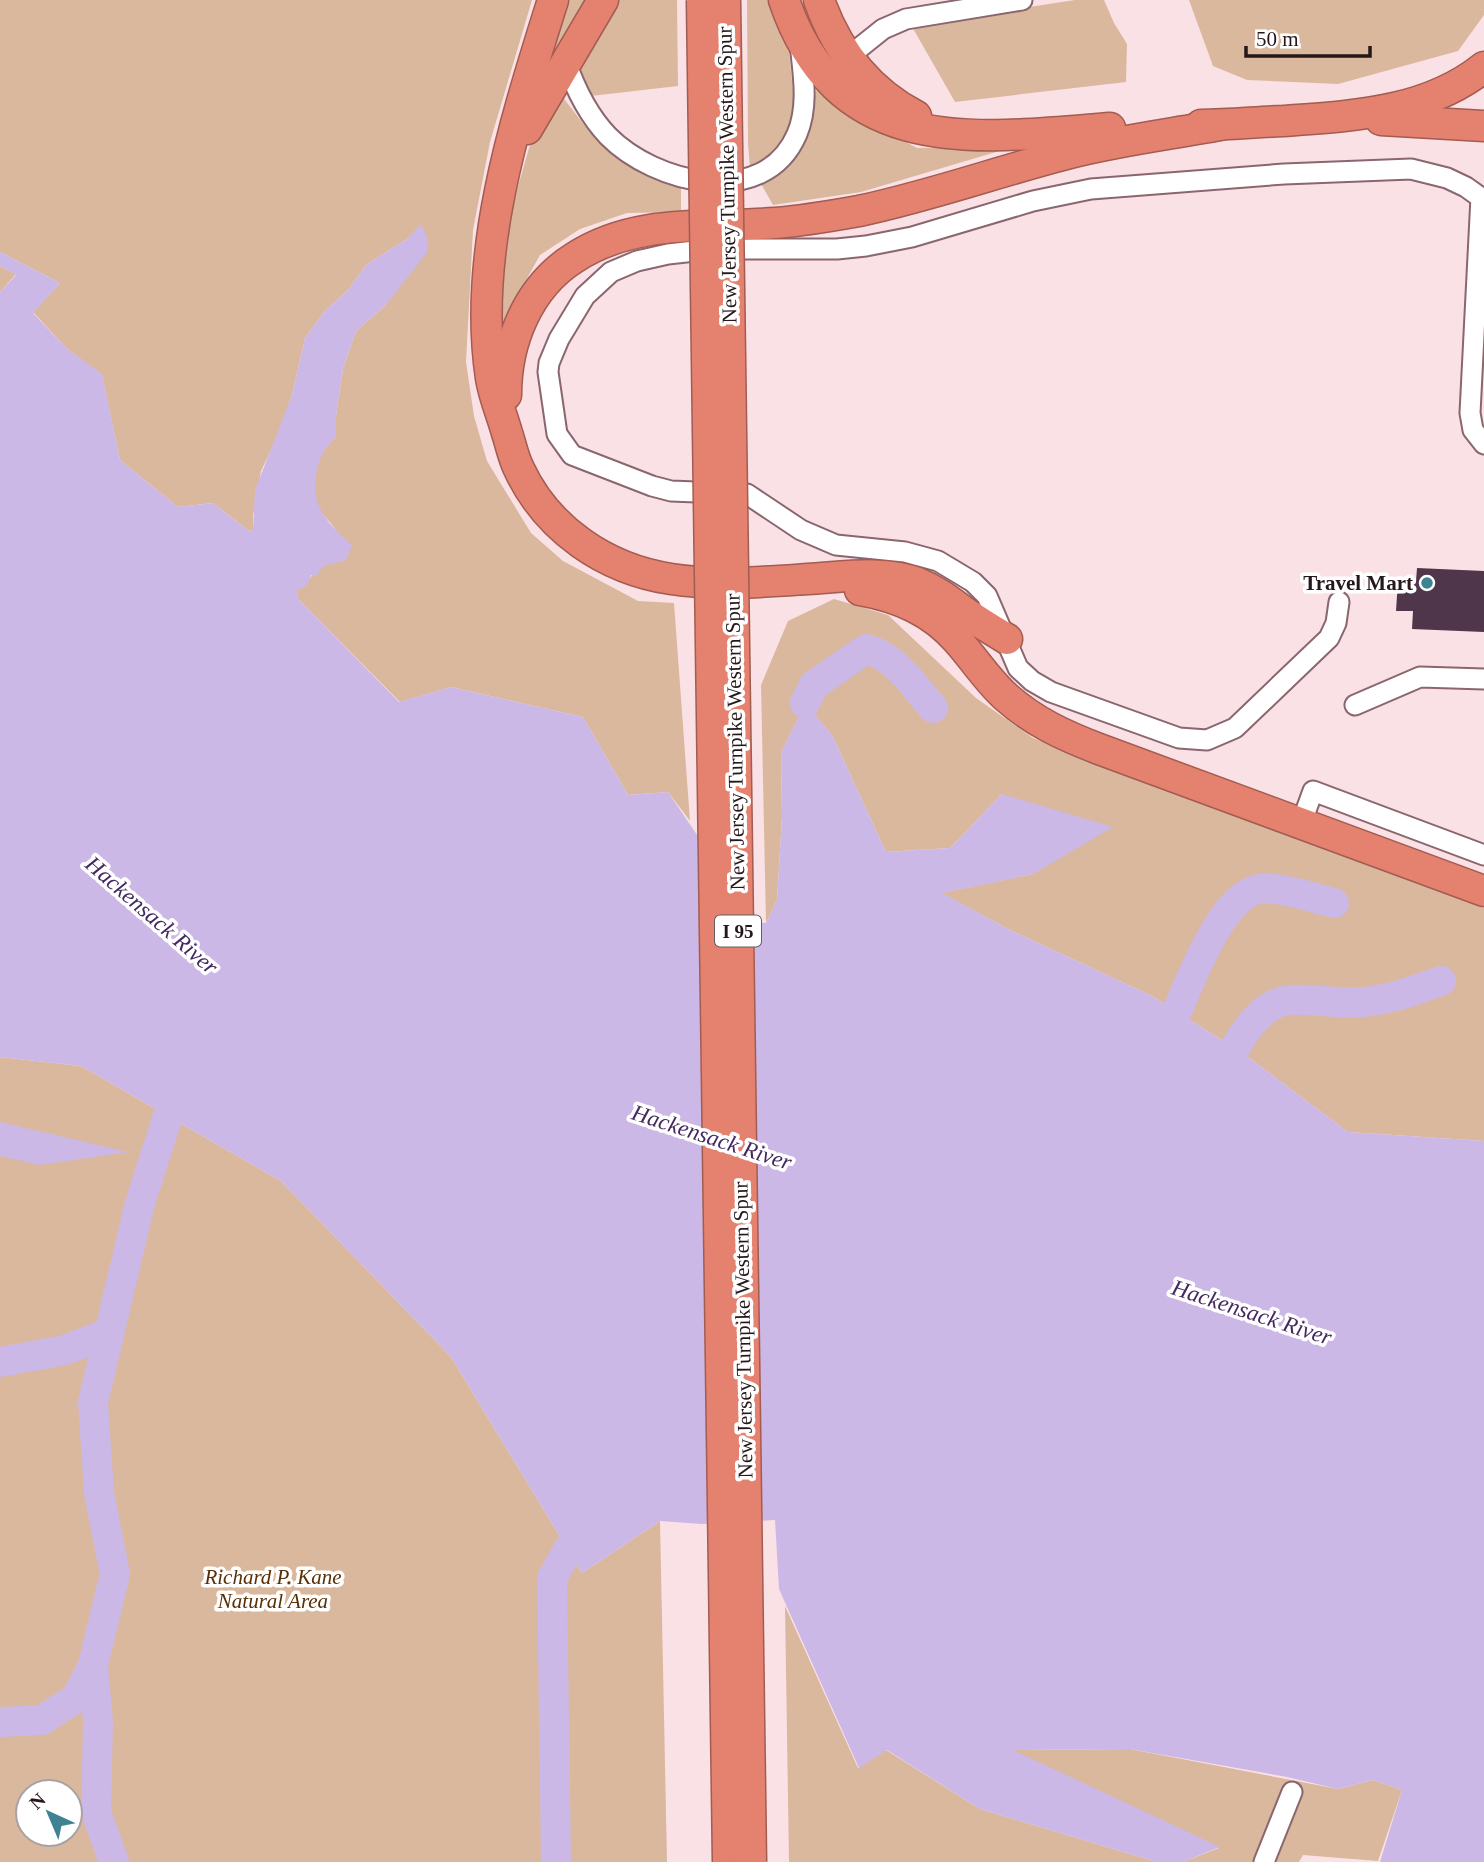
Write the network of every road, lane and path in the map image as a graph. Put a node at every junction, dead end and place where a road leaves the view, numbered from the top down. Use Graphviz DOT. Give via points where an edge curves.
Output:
graph roads {
  1 [pos="553,0"];
  2 [pos="603,0"];
  3 [pos="702,0"];
  4 [pos="725,0"];
  5 [pos="784,0"];
  6 [pos="819,0"];
  7 [pos="1022,0"];
  8 [pos="800,40"];
  9 [pos="848,57"];
  10 [pos="566,62"];
  11 [pos="1484,67"];
  12 [pos="1342,117"];
  13 [pos="1433,124"];
  14 [pos="1220,125"];
  15 [pos="1484,126"];
  16 [pos="954,134"];
  17 [pos="1484,138"];
  18 [pos="1483,198"];
  19 [pos="498,210"];
  20 [pos="508,433"];
  21 [pos="1484,444"];
  22 [pos="773,582"];
  23 [pos="1339,602"];
  24 [pos="1007,639"];
  25 [pos="1484,679"];
  26 [pos="1355,705"];
  27 [pos="1301,824"];
  28 [pos="1484,855"];
  29 [pos="1484,891"];
  30 [pos="1292,1791"];
  31 [pos="727,1862"];
  32 [pos="751,1862"];
  33 [pos="1264,1862"];
  1 -- 19 [label="highway" via="509,148"];
  2 -- 10 [label="highway"];
  3 -- 31 [label="highway, New Jersey Turnpike Western Spur / I 95, bridge"];
  4 -- 32 [label="highway, New Jersey Turnpike Western Spur / I 95, bridge"];
  5 -- 8 [label="highway"];
  6 -- 9 [label="highway"];
  7 -- 9 [label="lane" via="906,19 883,29"];
  8 -- 10 [label="lane" via="804,96 792,145 755,175 732,181 676,176 628,152 593,117"];
  8 -- 16 [label="highway" via="833,84 866,110 918,129"];
  9 -- 16 [label="highway" via="872,86 895,104"];
  10 -- 19 [label="highway" via="528,126"];
  11 -- 12 [label="highway" via="1441,94"];
  12 -- 13 [label="highway"];
  12 -- 14 [label="highway"];
  13 -- 15 [label="highway"];
  13 -- 17 [label="lane"];
  14 -- 16 [label="highway"];
  14 -- 20 [label="highway" via="1077,151 857,211 775,223 660,228 603,242 559,268 523,316 509,362"];
  18 -- 21 [label="lane" via="1469,414 1473,430"];
  18 -- 24 [label="lane" via="1447,178 1411,169 1091,189 866,246 668,254 611,272 585,296 559,339 548,372 557,434 572,455 671,491 747,494 801,530 836,545 905,552 938,561 987,596"];
  19 -- 20 [label="highway" via="488,276 488,336 493,386"];
  20 -- 22 [label="highway" via="517,466 542,505 574,538 603,557 636,572 670,579"];
  22 -- 24 [label="highway" via="867,576 905,580 944,597"];
  22 -- 27 [label="highway" via="853,589 904,602 943,626 1004,696 1047,727"];
  23 -- 24 [label="lane" via="1336,623 1324,644 1235,728 1207,740 1179,738 1051,692 1018,668"];
  25 -- 26 [label="lane" via="1420,677"];
  27 -- 28 [label="lane" via="1312,791"];
  27 -- 29 [label="highway"];
  30 -- 33 [label="lane"];
}
